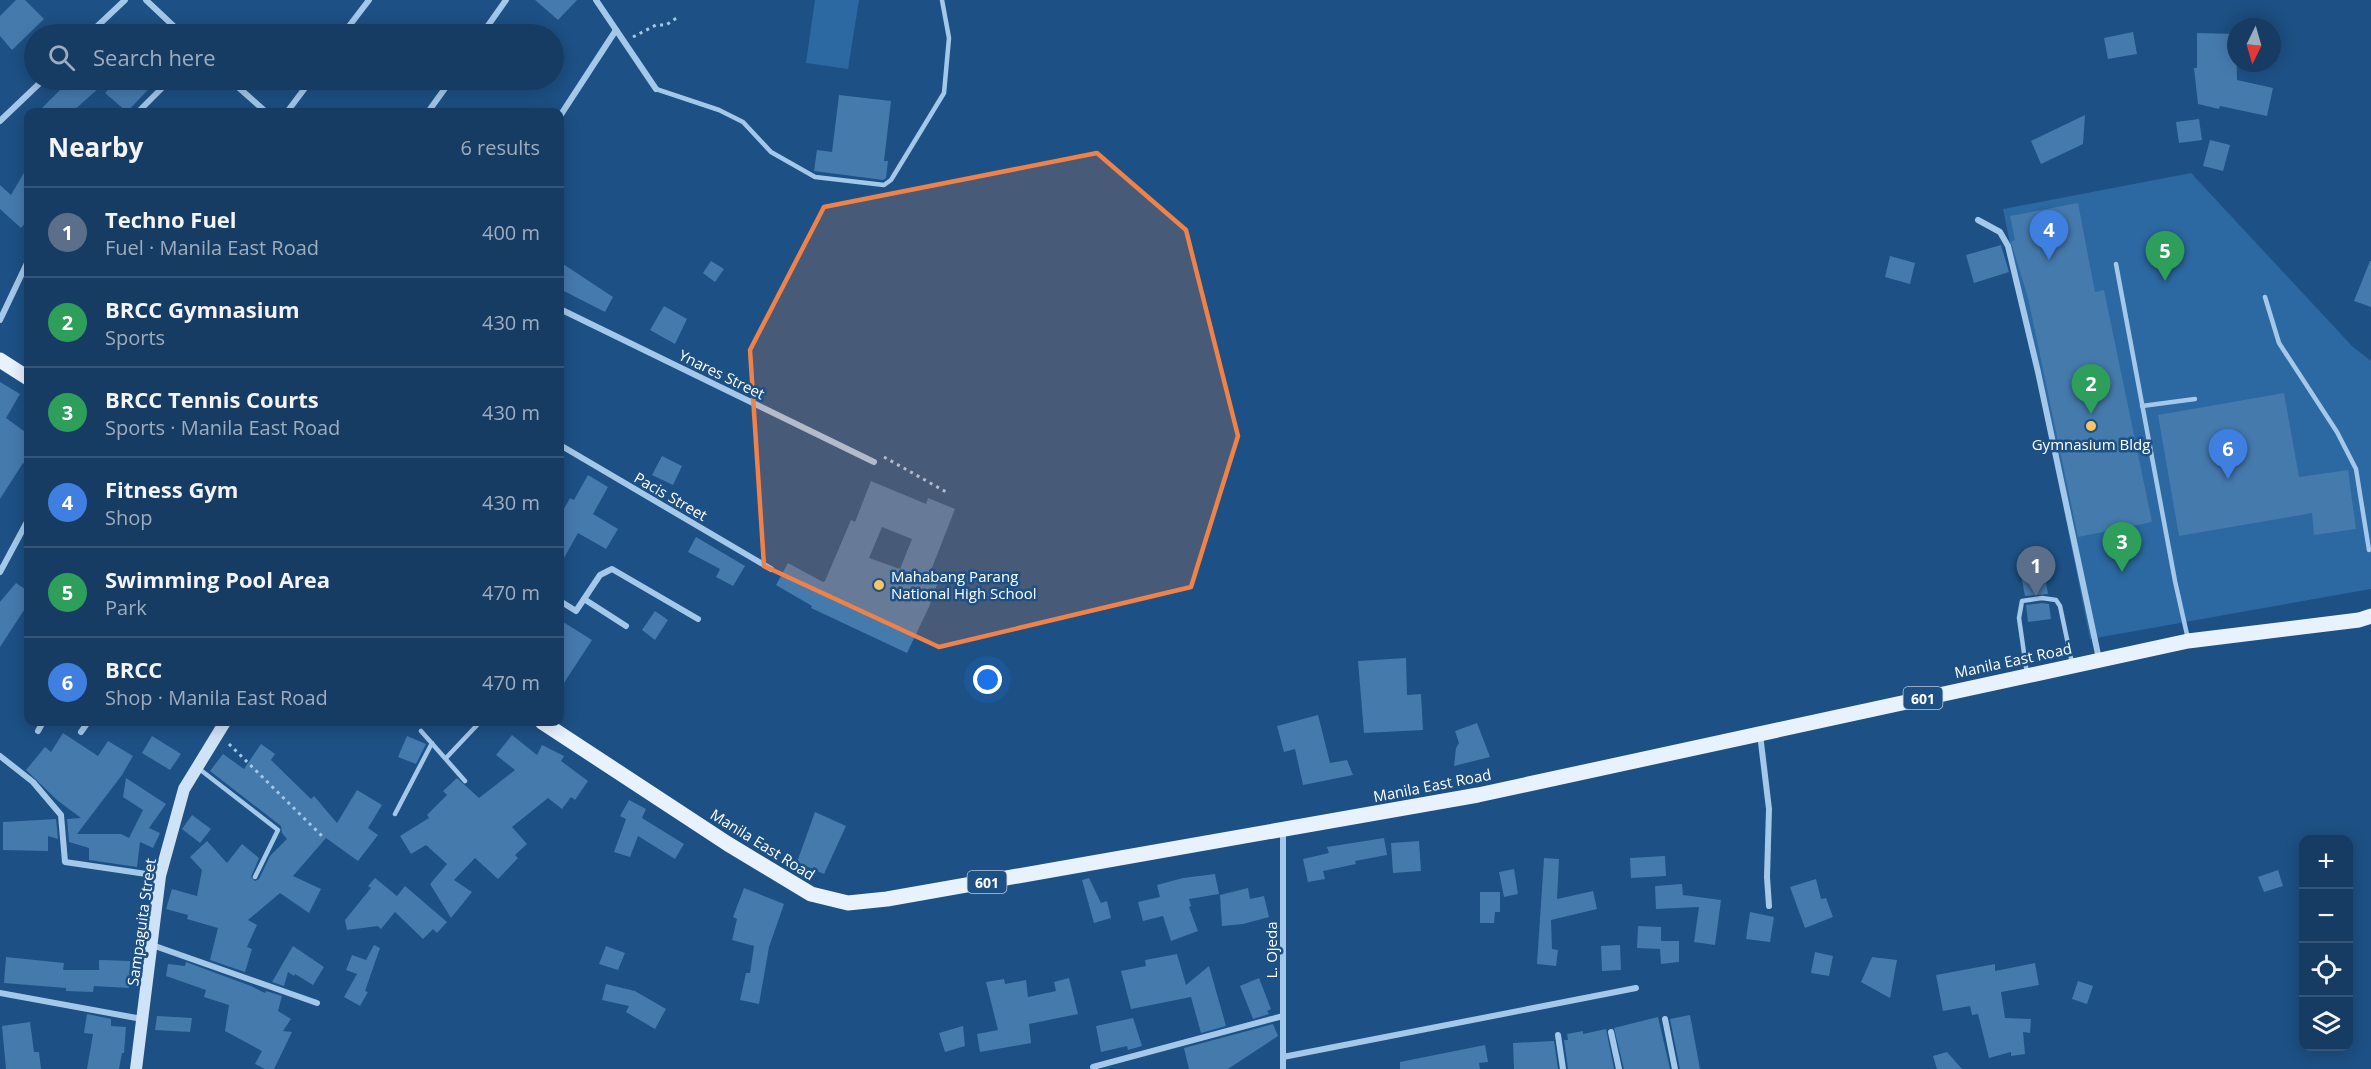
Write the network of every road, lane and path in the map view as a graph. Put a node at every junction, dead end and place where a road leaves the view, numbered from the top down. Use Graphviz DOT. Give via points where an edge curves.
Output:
graph roads {
  1 [pos="125,0"];
  2 [pos="146,0"];
  3 [pos="369,0"];
  4 [pos="506,0"];
  5 [pos="596,0"];
  6 [pos="942,0"];
  7 [pos="678,17"];
  8 [pos="100,24"];
  9 [pos="171,24"];
  10 [pos="351,24"];
  11 [pos="489,24"];
  12 [pos="616,30"];
  13 [pos="623,42"];
  14 [pos="656,89"];
  15 [pos="33,90"];
  16 [pos="160,90"];
  17 [pos="241,90"];
  18 [pos="304,90"];
  19 [pos="444,90"];
  20 [pos="142,108"];
  21 [pos="262,108"];
  22 [pos="290,108"];
  23 [pos="431,108"];
  24 [pos="564,110"];
  25 [pos="0,121"];
  26 [pos="1978,220"];
  27 [pos="2116,264"];
  28 [pos="24,269"];
  29 [pos="2265,297"];
  30 [pos="564,311"];
  31 [pos="0,320"];
  32 [pos="0,360"];
  33 [pos="24,375"];
  34 [pos="2195,399"];
  35 [pos="2142,406"];
  36 [pos="564,447"];
  37 [pos="874,462"];
  38 [pos="948,493"];
  39 [pos="24,527"];
  40 [pos="2369,550"];
  41 [pos="771,569"];
  42 [pos="0,572"];
  43 [pos="584,599"];
  44 [pos="564,604"];
  45 [pos="2371,616"];
  46 [pos="698,619"];
  47 [pos="626,626"];
  48 [pos="2188,641"];
  49 [pos="2099,660"];
  50 [pos="2073,666"];
  51 [pos="2027,676"];
  52 [pos="41,726"];
  53 [pos="85,726"];
  54 [pos="223,726"];
  55 [pos="476,726"];
  56 [pos="548,726"];
  57 [pos="38,731"];
  58 [pos="421,731"];
  59 [pos="81,732"];
  60 [pos="218,734"];
  61 [pos="1760,734"];
  62 [pos="432,743"];
  63 [pos="0,756"];
  64 [pos="446,758"];
  65 [pos="196,767"];
  66 [pos="465,781"];
  67 [pos="395,814"];
  68 [pos="1283,831"];
  69 [pos="324,838"];
  70 [pos="160,876"];
  71 [pos="255,877"];
  72 [pos="1769,906"];
  73 [pos="152,945"];
  74 [pos="1636,988"];
  75 [pos="0,993"];
  76 [pos="317,1003"];
  77 [pos="1283,1016"];
  78 [pos="142,1019"];
  79 [pos="1665,1019"];
  80 [pos="1611,1032"];
  81 [pos="1558,1035"];
  82 [pos="1283,1057"];
  83 [pos="1094,1067"];
  84 [pos="136,1069"];
  85 [pos="1283,1069"];
  86 [pos="1563,1069"];
  87 [pos="1619,1069"];
  88 [pos="1675,1069"];
  1 -- 8 [label="street"];
  2 -- 9 [label="street"];
  3 -- 10 [label="street"];
  4 -- 11 [label="street"];
  5 -- 12 [label="street"];
  6 -- 14 [label="lane" via="949,38 944,93 891,180 884,185 816,177 771,152 742,122"];
  7 -- 13 [label="path"];
  12 -- 13 [label="street"];
  12 -- 24 [label="street"];
  13 -- 14 [label="street"];
  15 -- 25 [label="street"];
  16 -- 20 [label="street"];
  17 -- 21 [label="street"];
  18 -- 22 [label="street"];
  19 -- 23 [label="street"];
  26 -- 49 [label="street" via="2000,232 2008,246"];
  27 -- 35 [label="lane"];
  28 -- 31 [label="street"];
  29 -- 40 [label="lane" via="2279,343 2337,432 2356,469"];
  30 -- 37 [label="street, Ynares Street"];
  32 -- 33 [label="main road"];
  34 -- 35 [label="lane"];
  35 -- 48 [label="lane"];
  36 -- 41 [label="street, Pacis Street"];
  37 -- 38 [label="path" via="886,457"];
  39 -- 42 [label="street"];
  43 -- 44 [label="street" via="576,611"];
  43 -- 46 [label="street" via="600,575 612,569"];
  43 -- 47 [label="street"];
  45 -- 48 [label="main road, Manila East Road / 601"];
  48 -- 49 [label="main road, Manila East Road / 601"];
  49 -- 50 [label="main road, Manila East Road / 601"];
  50 -- 51 [label="main road, Manila East Road / 601"];
  50 -- 51 [label="lane" via="2056,600 2042,597 2022,601 2019,618"];
  51 -- 61 [label="main road, Manila East Road / 601"];
  52 -- 57 [label="street"];
  53 -- 59 [label="street"];
  54 -- 60 [label="street, Sampaguita Street"];
  55 -- 64 [label="lane"];
  56 -- 68 [label="main road, Manila East Road / 601" via="811,894 848,903"];
  58 -- 62 [label="lane"];
  60 -- 65 [label="street, Sampaguita Street"];
  60 -- 69 [label="path"];
  61 -- 68 [label="main road, Manila East Road / 601" via="1478,795"];
  61 -- 72 [label="street" via="1769,809"];
  62 -- 64 [label="lane"];
  62 -- 67 [label="lane"];
  63 -- 70 [label="street" via="33,782 61,815 65,862"];
  64 -- 66 [label="lane"];
  65 -- 70 [label="street, Sampaguita Street" via="184,789"];
  65 -- 71 [label="lane" via="278,831"];
  68 -- 77 [label="street, L. Ojeda"];
  70 -- 73 [label="street, Sampaguita Street"];
  73 -- 76 [label="street"];
  73 -- 78 [label="street, Sampaguita Street"];
  74 -- 82 [label="street"];
  75 -- 78 [label="street"];
  77 -- 82 [label="street, L. Ojeda"];
  77 -- 83 [label="street"];
  78 -- 84 [label="street, Sampaguita Street"];
  79 -- 88 [label="street"];
  80 -- 87 [label="street"];
  81 -- 86 [label="street"];
  82 -- 85 [label="street, L. Ojeda"];
}
